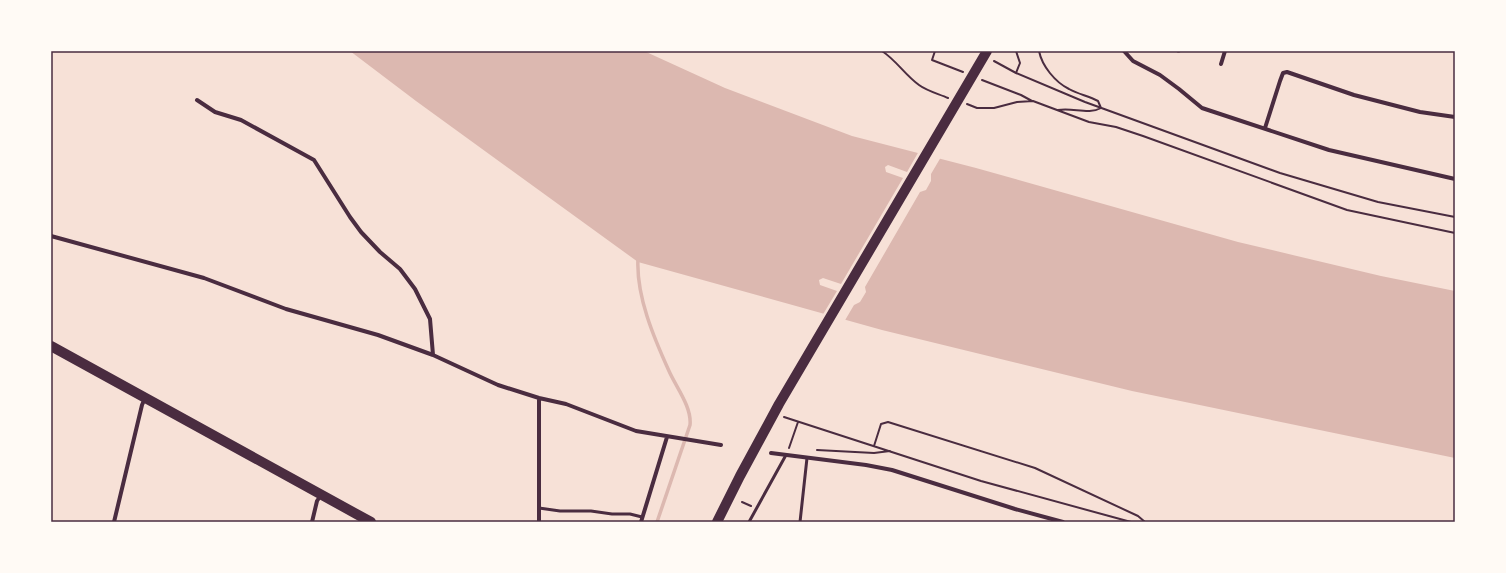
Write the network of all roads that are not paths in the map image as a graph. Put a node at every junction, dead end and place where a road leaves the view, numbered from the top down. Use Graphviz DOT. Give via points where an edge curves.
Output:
graph roads {
  1 [pos="987,51"];
  2 [pos="1124,51"];
  3 [pos="1225,51"];
  4 [pos="1221,64"];
  5 [pos="197,100"];
  6 [pos="1455,117"];
  7 [pos="1265,128"];
  8 [pos="1455,179"];
  9 [pos="51,236"];
  10 [pos="51,346"];
  11 [pos="434,355"];
  12 [pos="146,398"];
  13 [pos="539,398"];
  14 [pos="667,437"];
  15 [pos="720,445"];
  16 [pos="771,453"];
  17 [pos="786,455"];
  18 [pos="807,458"];
  19 [pos="321,495"];
  20 [pos="539,508"];
  21 [pos="642,517"];
  22 [pos="114,522"];
  23 [pos="312,522"];
  24 [pos="371,522"];
  25 [pos="539,522"];
  26 [pos="641,522"];
  27 [pos="717,522"];
  28 [pos="749,522"];
  29 [pos="800,522"];
  30 [pos="1063,522"];
  1 -- 27 [label="main road" via="779,404"];
  2 -- 7 [label="street" via="1133,61 1160,75 1202,108"];
  3 -- 4 [label="street"];
  5 -- 11 [label="street" via="215,112 241,120 314,160 361,232 400,269 415,289 430,319"];
  6 -- 7 [label="street" via="1420,112 1354,95 1287,72 1283,73"];
  7 -- 8 [label="street" via="1329,150"];
  9 -- 11 [label="street" via="204,278 286,309 378,335"];
  10 -- 12 [label="main road"];
  11 -- 13 [label="street" via="498,385"];
  12 -- 19 [label="main road"];
  12 -- 22 [label="street" via="142,405"];
  13 -- 14 [label="street" via="566,404 636,431"];
  13 -- 20 [label="street"];
  14 -- 15 [label="street"];
  14 -- 21 [label="street"];
  16 -- 17 [label="street"];
  17 -- 18 [label="street"];
  17 -- 28 [label="lane"];
  18 -- 29 [label="lane"];
  18 -- 30 [label="street" via="892,470"];
  19 -- 23 [label="street"];
  19 -- 24 [label="main road"];
  20 -- 21 [label="lane"];
  20 -- 25 [label="street"];
  21 -- 26 [label="street"];
}
